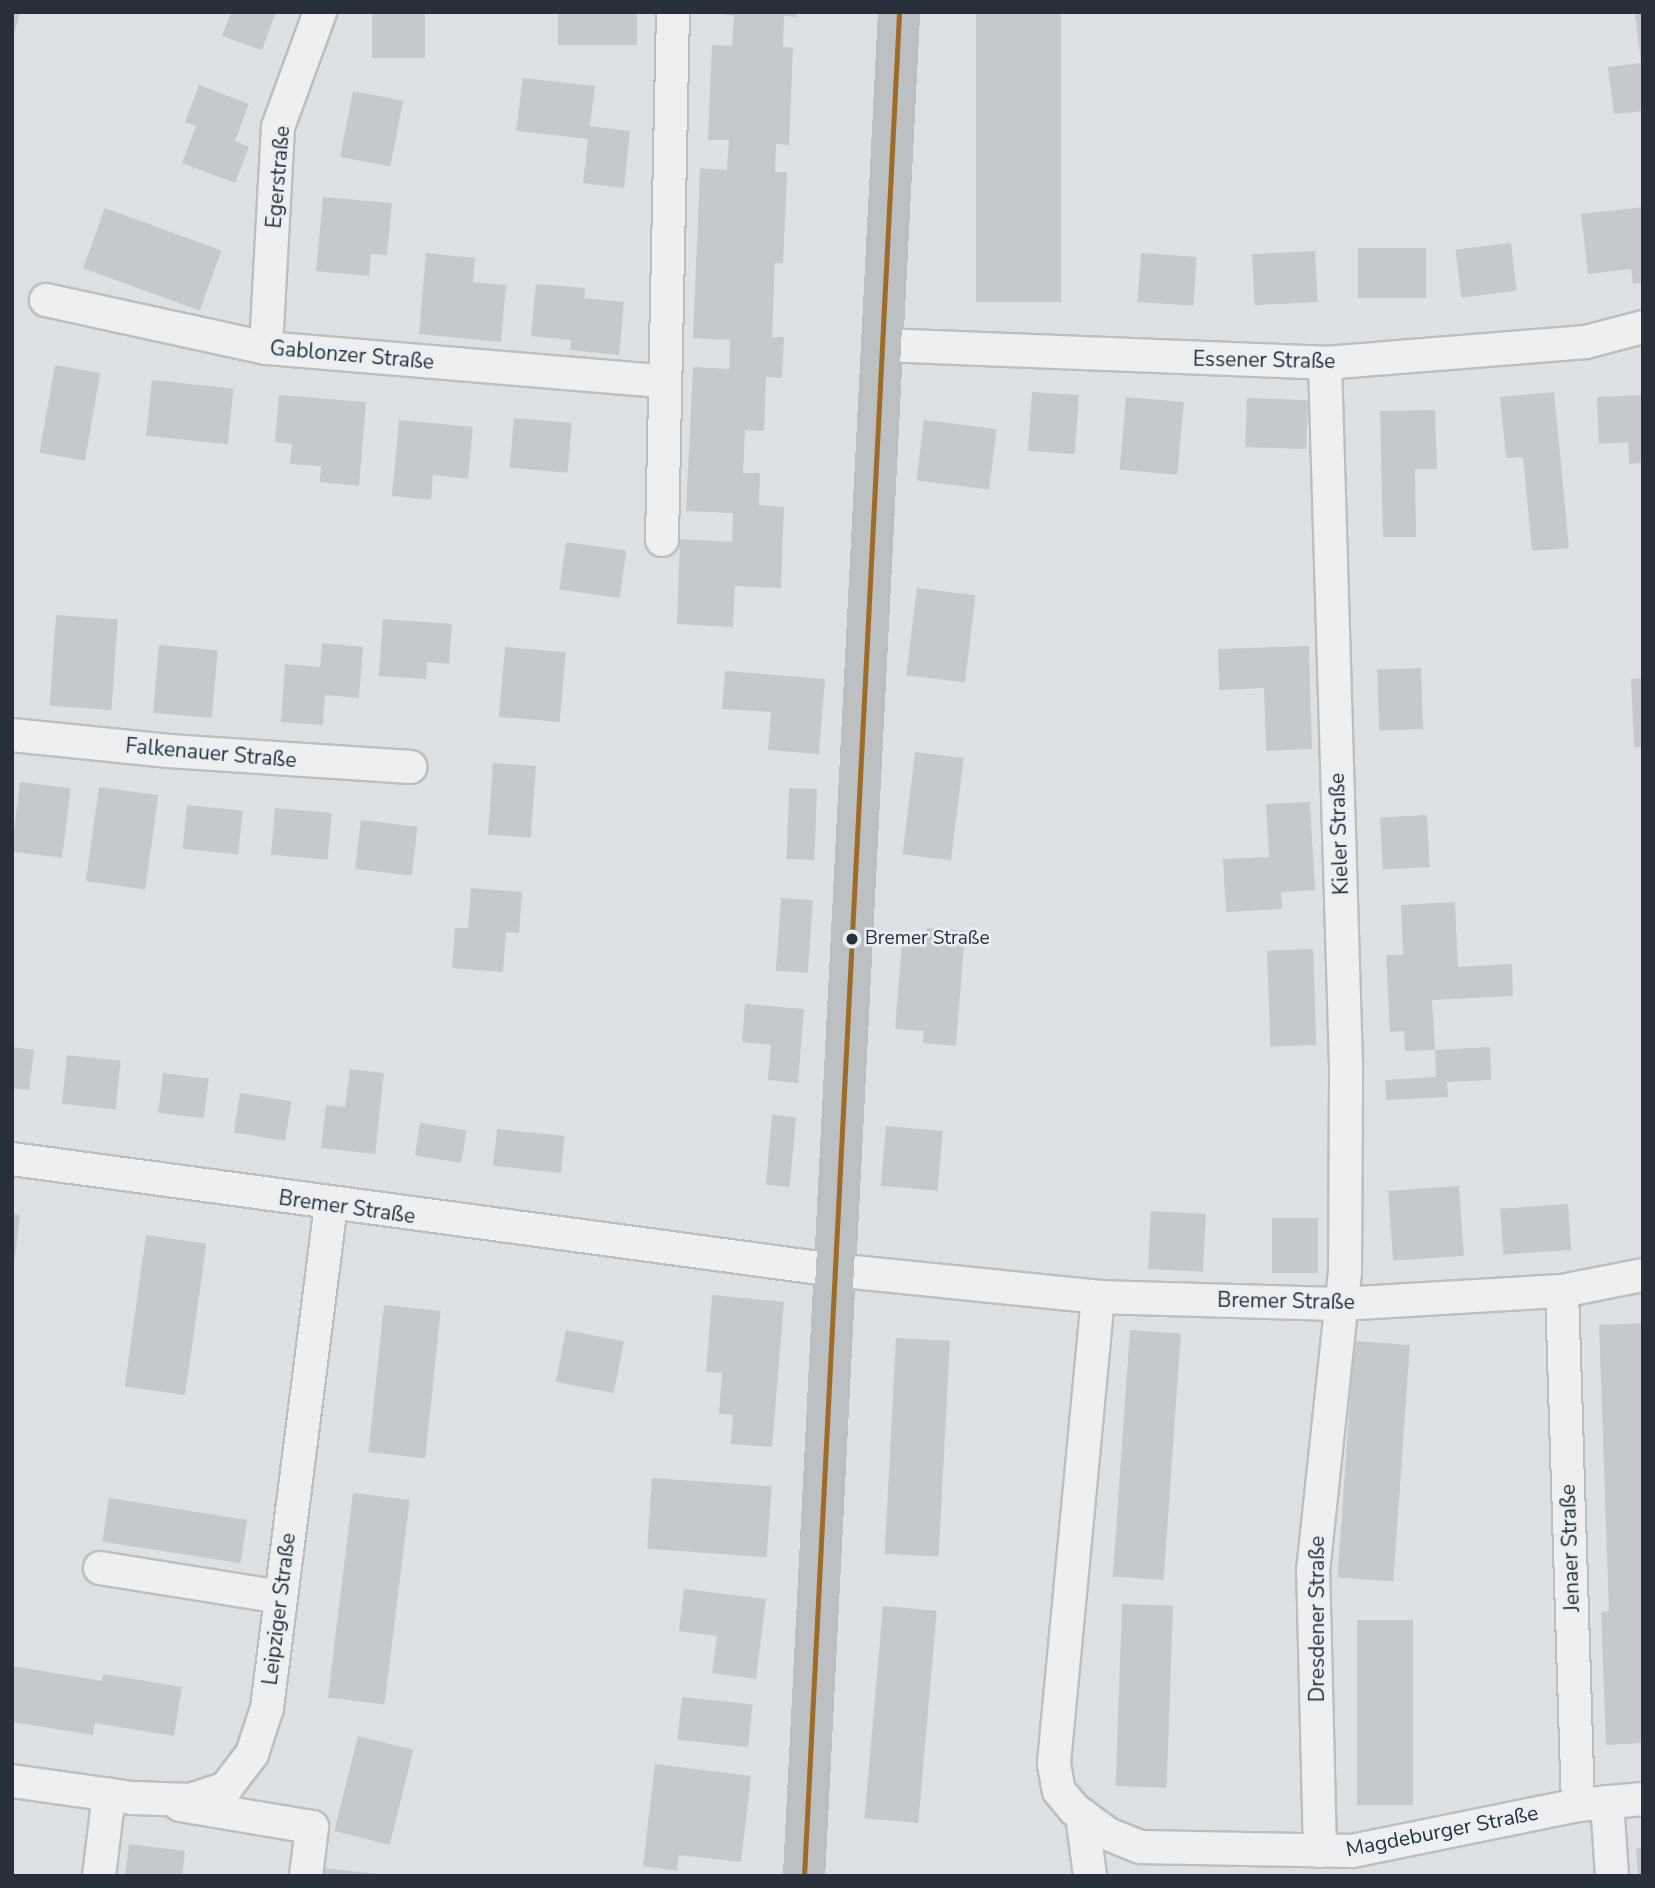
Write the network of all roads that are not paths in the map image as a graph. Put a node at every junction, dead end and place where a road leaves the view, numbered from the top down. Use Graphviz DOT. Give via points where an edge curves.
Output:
graph roads {
  1 [pos="320,12"];
  2 [pos="673,12"];
  3 [pos="899,12"];
  4 [pos="46,300"];
  5 [pos="1643,327"];
  6 [pos="883,345"];
  7 [pos="266,348"];
  8 [pos="1325,363"];
  9 [pos="663,381"];
  10 [pos="662,540"];
  11 [pos="12,735"];
  12 [pos="410,767"];
  13 [pos="12,1158"];
  14 [pos="331,1205"];
  15 [pos="834,1270"];
  16 [pos="1643,1275"];
  17 [pos="1562,1292"];
  18 [pos="1098,1297"];
  19 [pos="1341,1304"];
  20 [pos="100,1568"];
  21 [pos="281,1597"];
  22 [pos="12,1781"];
  23 [pos="121,1796"];
  24 [pos="1643,1799"];
  25 [pos="1593,1803"];
  26 [pos="1082,1815"];
  27 [pos="1320,1851"];
  28 [pos="1352,1863"];
  29 [pos="99,1876"];
  30 [pos="306,1876"];
  31 [pos="804,1876"];
  32 [pos="1090,1876"];
  33 [pos="1612,1876"];
  1 -- 7 [label="street, Egerstraße" via="278,127"];
  2 -- 9 [label="street"];
  3 -- 6 [label="street"];
  4 -- 7 [label="street, Gablonzer Straße"];
  5 -- 8 [label="street, Essener Straße" via="1586,342"];
  6 -- 8 [label="street, Essener Straße"];
  6 -- 15 [label="street"];
  7 -- 9 [label="street, Gablonzer Straße"];
  8 -- 19 [label="street, Kieler Straße" via="1346,1066"];
  9 -- 10 [label="street"];
  11 -- 12 [label="street, Falkenauer Straße"];
  13 -- 14 [label="street, Bremer Straße"];
  14 -- 15 [label="street, Bremer Straße"];
  14 -- 21 [label="street, Leipziger Straße"];
  15 -- 18 [label="street, Bremer Straße"];
  15 -- 31 [label="street"];
  16 -- 17 [label="street, Bremer Straße"];
  17 -- 19 [label="street, Bremer Straße"];
  17 -- 25 [label="street, Jenaer Straße"];
  18 -- 19 [label="street, Bremer Straße"];
  18 -- 26 [label="street, Magdeburger Straße" via="1054,1764 1059,1791"];
  19 -- 27 [label="street, Dresdener Straße" via="1313,1571"];
  20 -- 21 [label="street"];
  21 -- 23 [label="street, Leipziger Straße" via="267,1708 252,1754 226,1788 190,1800"];
  22 -- 23 [label="street, Leipziger Straße"];
  23 -- 29 [label="street"];
  23 -- 30 [label="street" via="312,1827"];
  24 -- 25 [label="street, Magdeburger Straße"];
  25 -- 28 [label="street, Magdeburger Straße"];
  25 -- 33 [label="street, Jenaer Straße"];
  26 -- 27 [label="street, Magdeburger Straße" via="1108,1835 1141,1847"];
  26 -- 32 [label="street"];
  27 -- 28 [label="street, Magdeburger Straße"];
}
